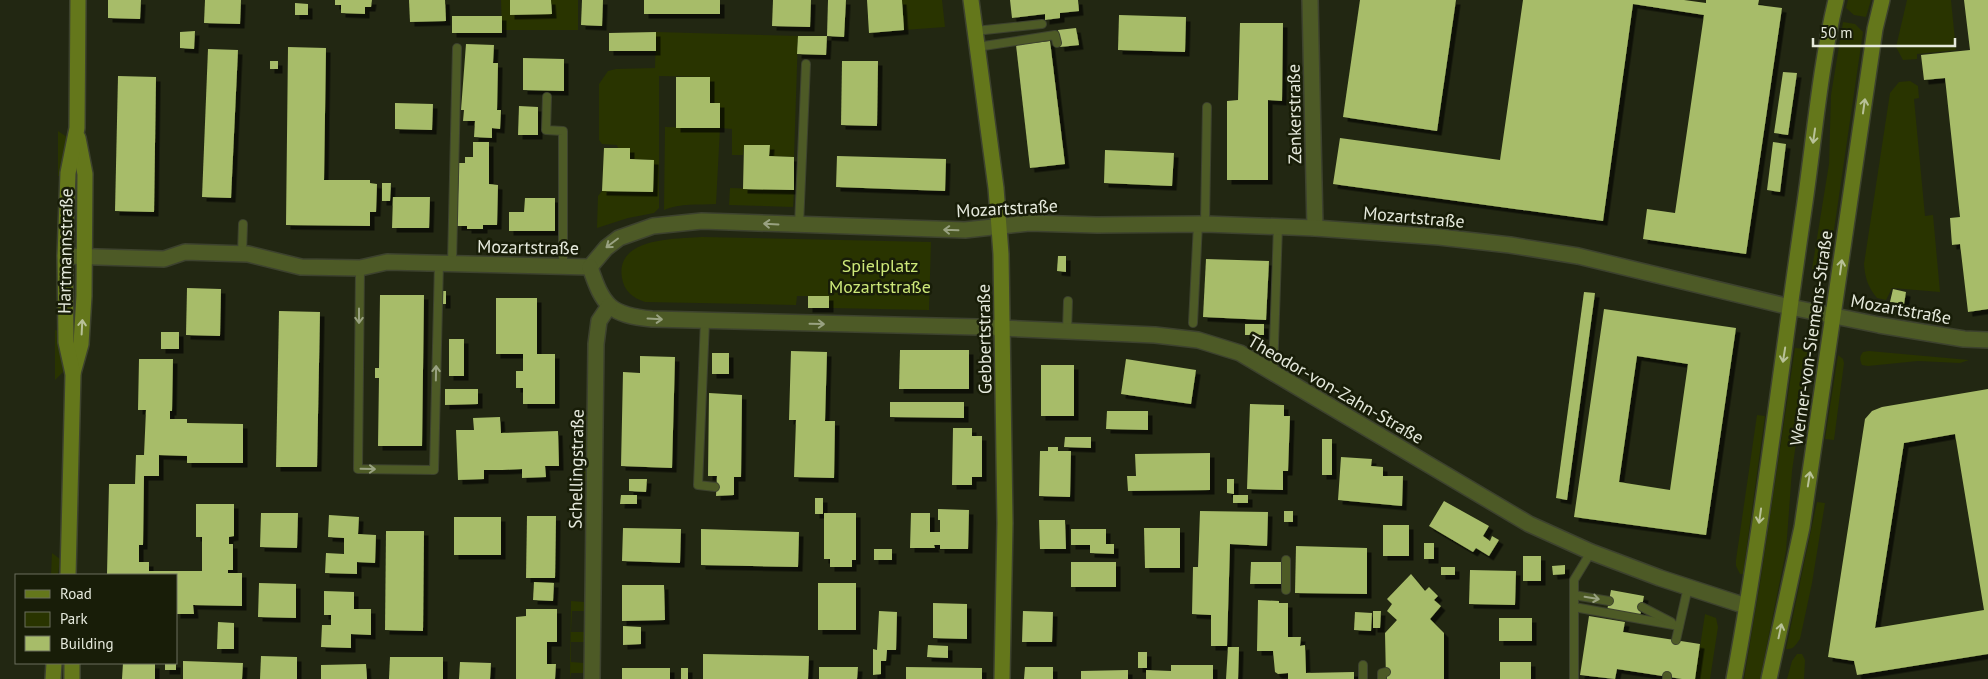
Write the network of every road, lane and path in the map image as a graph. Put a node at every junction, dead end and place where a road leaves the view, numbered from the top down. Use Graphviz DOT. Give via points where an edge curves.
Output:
graph roads {
  1 [pos="78,0"];
  2 [pos="971,0"];
  3 [pos="1310,0"];
  4 [pos="1836,0"];
  5 [pos="1882,0"];
  6 [pos="1042,24"];
  7 [pos="975,31"];
  8 [pos="1057,43"];
  9 [pos="977,47"];
  10 [pos="457,48"];
  11 [pos="806,64"];
  12 [pos="547,97"];
  13 [pos="1207,108"];
  14 [pos="76,128"];
  15 [pos="243,224"];
  16 [pos="1201,224"];
  17 [pos="800,225"];
  18 [pos="999,226"];
  19 [pos="1278,226"];
  20 [pos="1315,228"];
  21 [pos="242,254"];
  22 [pos="65,256"];
  23 [pos="84,256"];
  24 [pos="445,263"];
  25 [pos="563,266"];
  26 [pos="590,267"];
  27 [pos="360,268"];
  28 [pos="1068,301"];
  29 [pos="609,306"];
  30 [pos="1790,307"];
  31 [pos="1834,315"];
  32 [pos="705,321"];
  33 [pos="1193,323"];
  34 [pos="1002,328"];
  35 [pos="1067,331"];
  36 [pos="1988,340"];
  37 [pos="1273,373"];
  38 [pos="72,374"];
  39 [pos="715,487"];
  40 [pos="1591,552"];
  41 [pos="1286,560"];
  42 [pos="68,574"];
  43 [pos="1688,587"];
  44 [pos="1286,590"];
  45 [pos="1574,595"];
  46 [pos="1609,601"];
  47 [pos="1746,606"];
  48 [pos="1574,607"];
  49 [pos="1642,607"];
  50 [pos="1679,626"];
  51 [pos="1676,640"];
  52 [pos="54,664"];
  53 [pos="72,664"];
  54 [pos="1363,665"];
  55 [pos="1735,678"];
  56 [pos="53,679"];
  57 [pos="72,679"];
  58 [pos="592,679"];
  59 [pos="1002,679"];
  60 [pos="1362,679"];
  61 [pos="1574,679"];
  62 [pos="1769,679"];
  1 -- 14 [label="street, Hartmannstraße"];
  2 -- 7 [label="street, Gebbertstraße"];
  3 -- 20 [label="street, Zenkerstraße"];
  4 -- 30 [label="street, Werner-von-Siemens-Straße, one-way"];
  31 -- 5 [label="street, Werner-von-Siemens-Straße, one-way" via="1875,29"];
  6 -- 7 [label="lane"];
  7 -- 9 [label="street, Gebbertstraße"];
  8 -- 9 [label="lane" via="1055,35"];
  9 -- 18 [label="street, Gebbertstraße"];
  10 -- 24 [label="lane"];
  11 -- 17 [label="lane"];
  12 -- 25 [label="lane" via="546,130 564,131"];
  13 -- 16 [label="lane"];
  14 -- 22 [label="street, Hartmannstraße" via="68,173"];
  14 -- 23 [label="street, Hartmannstraße" via="85,174"];
  15 -- 21 [label="lane"];
  16 -- 18 [label="street, Mozartstraße" via="1029,223"];
  16 -- 19 [label="street, Mozartstraße"];
  16 -- 33 [label="lane"];
  18 -- 17 [label="street, Mozartstraße, one-way" via="965,230"];
  17 -- 26 [label="street, Mozartstraße, one-way" via="702,221 653,226 619,238"];
  18 -- 34 [label="street, Gebbertstraße"];
  19 -- 20 [label="street, Mozartstraße"];
  19 -- 37 [label="lane"];
  20 -- 30 [label="street, Mozartstraße" via="1439,237 1578,256"];
  21 -- 23 [label="street, Mozartstraße" via="186,252 164,259"];
  21 -- 27 [label="street, Mozartstraße" via="301,267"];
  22 -- 23 [label="street, Mozartstraße"];
  22 -- 38 [label="street, Hartmannstraße" via="66,342"];
  38 -- 23 [label="street, Hartmannstraße, one-way" via="81,344"];
  24 -- 25 [label="street, Mozartstraße"];
  24 -- 27 [label="street, Mozartstraße" via="387,262"];
  27 -- 24 [label="lane, one-way" via="358,469 434,470"];
  25 -- 26 [label="street, Mozartstraße"];
  26 -- 29 [label="street" via="600,294"];
  28 -- 35 [label="lane"];
  29 -- 32 [label="street, Theodor-von-Zahn-Straße, one-way" via="629,317"];
  29 -- 58 [label="street, Schellingstraße" via="599,321 596,344"];
  30 -- 31 [label="street, Mozartstraße"];
  30 -- 47 [label="street, Werner-von-Siemens-Straße, one-way"];
  31 -- 36 [label="street, Mozartstraße" via="1964,339"];
  62 -- 31 [label="street, Werner-von-Siemens-Straße, one-way" via="1802,527"];
  32 -- 34 [label="street, Theodor-von-Zahn-Straße, one-way"];
  32 -- 39 [label="lane" via="698,484"];
  34 -- 35 [label="street, Theodor-von-Zahn-Straße"];
  34 -- 59 [label="street, Gebbertstraße" via="1005,516"];
  35 -- 37 [label="street, Theodor-von-Zahn-Straße" via="1198,340 1240,353"];
  37 -- 40 [label="street, Theodor-von-Zahn-Straße" via="1529,524"];
  38 -- 42 [label="street, Hartmannstraße"];
  40 -- 43 [label="street, Theodor-von-Zahn-Straße"];
  40 -- 45 [label="lane" via="1574,580"];
  41 -- 44 [label="lane"];
  43 -- 47 [label="street, Theodor-von-Zahn-Straße"];
  43 -- 50 [label="lane"];
  45 -- 46 [label="lane, one-way"];
  45 -- 48 [label="lane"];
  47 -- 55 [label="street, Werner-von-Siemens-Straße"];
  48 -- 50 [label="lane"];
  48 -- 61 [label="lane"];
  49 -- 50 [label="lane"];
  50 -- 51 [label="lane"];
  52 -- 56 [label="street"];
  53 -- 57 [label="street"];
  54 -- 60 [label="lane"];
}
